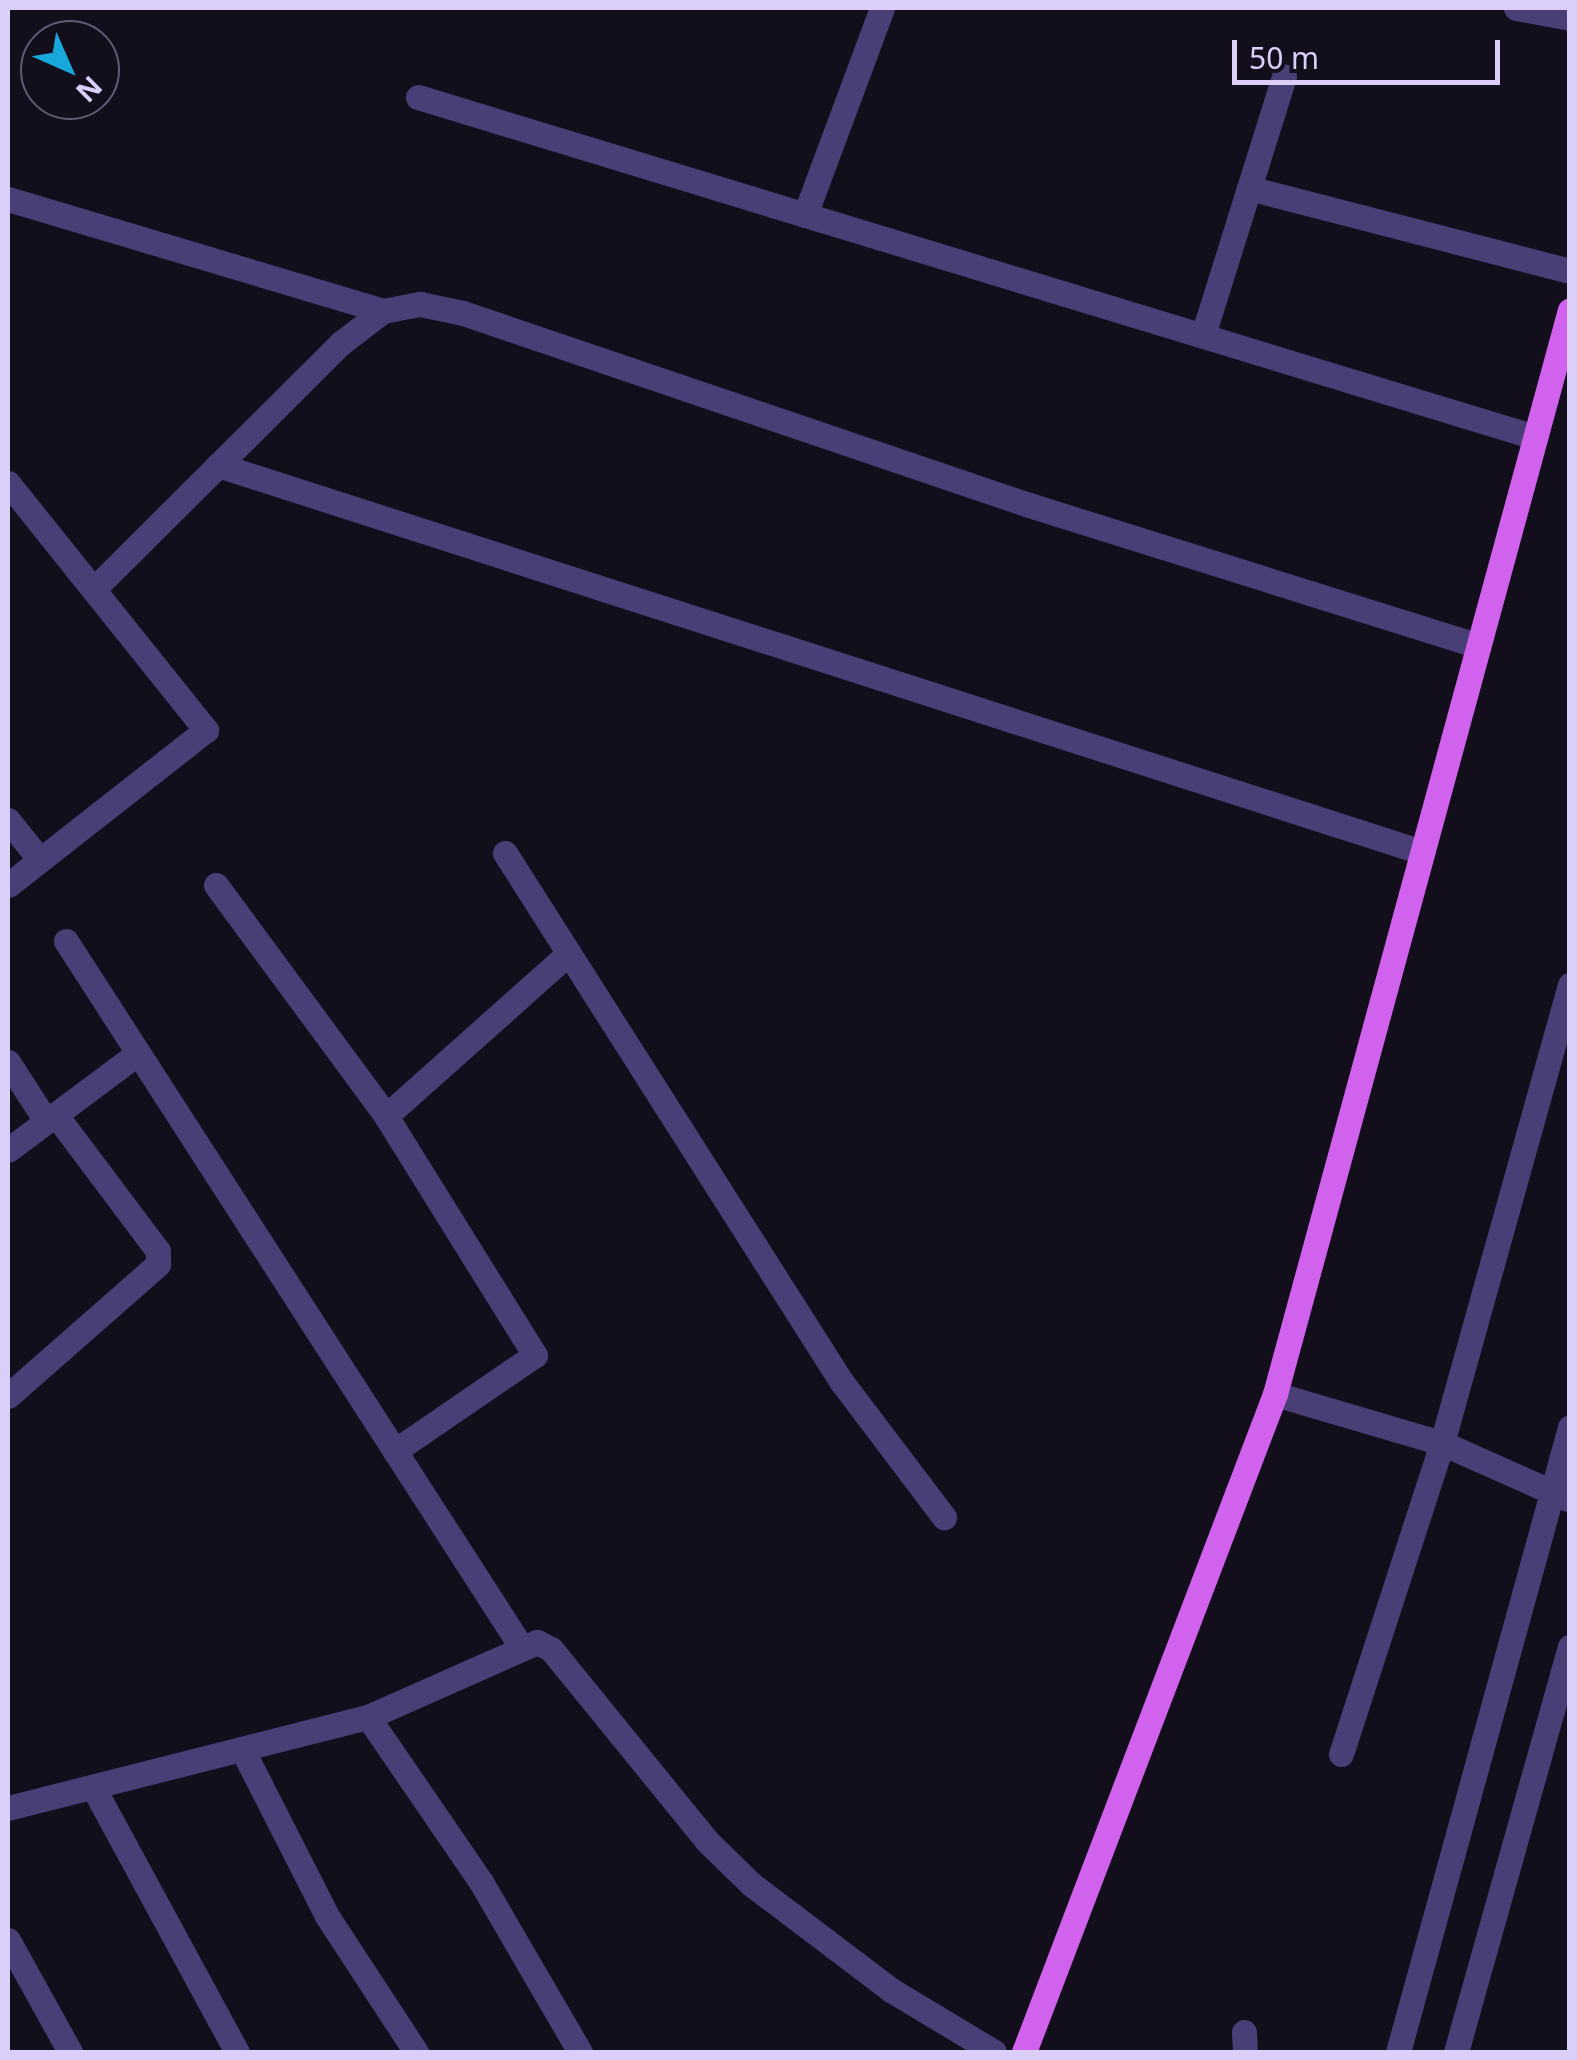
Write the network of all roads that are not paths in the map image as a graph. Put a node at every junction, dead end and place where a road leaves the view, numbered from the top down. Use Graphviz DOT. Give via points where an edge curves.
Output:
graph roads {
  1 [pos="882,8"];
  2 [pos="1516,8"];
  3 [pos="1570,18"];
  4 [pos="1284,76"];
  5 [pos="418,97"];
  6 [pos="1248,188"];
  7 [pos="8,199"];
  8 [pos="805,215"];
  9 [pos="1570,271"];
  10 [pos="1570,310"];
  11 [pos="382,311"];
  12 [pos="1203,335"];
  13 [pos="1535,437"];
  14 [pos="218,466"];
  15 [pos="8,483"];
  16 [pos="104,580"];
  17 [pos="1478,646"];
  18 [pos="8,820"];
  19 [pos="1422,852"];
  20 [pos="505,853"];
  21 [pos="40,860"];
  22 [pos="8,885"];
  23 [pos="216,885"];
  24 [pos="66,941"];
  25 [pos="569,953"];
  26 [pos="1570,985"];
  27 [pos="138,1052"];
  28 [pos="8,1062"];
  29 [pos="386,1116"];
  30 [pos="51,1118"];
  31 [pos="8,1150"];
  32 [pos="1275,1394"];
  33 [pos="8,1396"];
  34 [pos="1570,1426"];
  35 [pos="1442,1443"];
  36 [pos="396,1451"];
  37 [pos="1560,1496"];
  38 [pos="944,1517"];
  39 [pos="520,1645"];
  40 [pos="1570,1648"];
  41 [pos="368,1717"];
  42 [pos="242,1749"];
  43 [pos="1340,1754"];
  44 [pos="93,1787"];
  45 [pos="8,1808"];
  46 [pos="8,1940"];
  47 [pos="70,2052"];
  48 [pos="237,2052"];
  49 [pos="416,2052"];
  50 [pos="580,2052"];
  51 [pos="994,2052"];
  52 [pos="1024,2052"];
  53 [pos="1398,2052"];
  54 [pos="1456,2052"];
  1 -- 8 [label="street"];
  2 -- 3 [label="street"];
  4 -- 6 [label="street"];
  5 -- 8 [label="street"];
  6 -- 9 [label="street"];
  6 -- 12 [label="street"];
  7 -- 11 [label="street"];
  8 -- 12 [label="street"];
  10 -- 13 [label="main road"];
  11 -- 14 [label="street" via="341,342"];
  11 -- 17 [label="street" via="420,304 463,312 1026,504"];
  12 -- 13 [label="street"];
  13 -- 17 [label="main road"];
  14 -- 16 [label="street"];
  14 -- 19 [label="street"];
  15 -- 16 [label="street"];
  16 -- 21 [label="street" via="206,730"];
  17 -- 19 [label="main road"];
  18 -- 21 [label="street"];
  19 -- 32 [label="main road"];
  20 -- 25 [label="street"];
  21 -- 22 [label="street"];
  23 -- 29 [label="street"];
  24 -- 27 [label="street"];
  25 -- 29 [label="street"];
  25 -- 38 [label="street" via="841,1380"];
  26 -- 35 [label="street"];
  27 -- 30 [label="street"];
  27 -- 36 [label="street"];
  28 -- 30 [label="street"];
  29 -- 36 [label="street" via="535,1355"];
  30 -- 31 [label="street"];
  30 -- 33 [label="street" via="158,1251 158,1264"];
  32 -- 35 [label="street"];
  32 -- 52 [label="main road"];
  34 -- 37 [label="street"];
  35 -- 37 [label="street"];
  35 -- 43 [label="street"];
  36 -- 39 [label="street"];
  37 -- 53 [label="street"];
  39 -- 41 [label="street"];
  39 -- 51 [label="street" via="551,1648 706,1840 751,1884 891,1990"];
  40 -- 54 [label="street"];
  41 -- 42 [label="street"];
  41 -- 50 [label="street" via="481,1882"];
  42 -- 44 [label="street"];
  42 -- 49 [label="street" via="327,1916"];
  44 -- 45 [label="street"];
  44 -- 48 [label="street"];
  46 -- 47 [label="street"];
}
